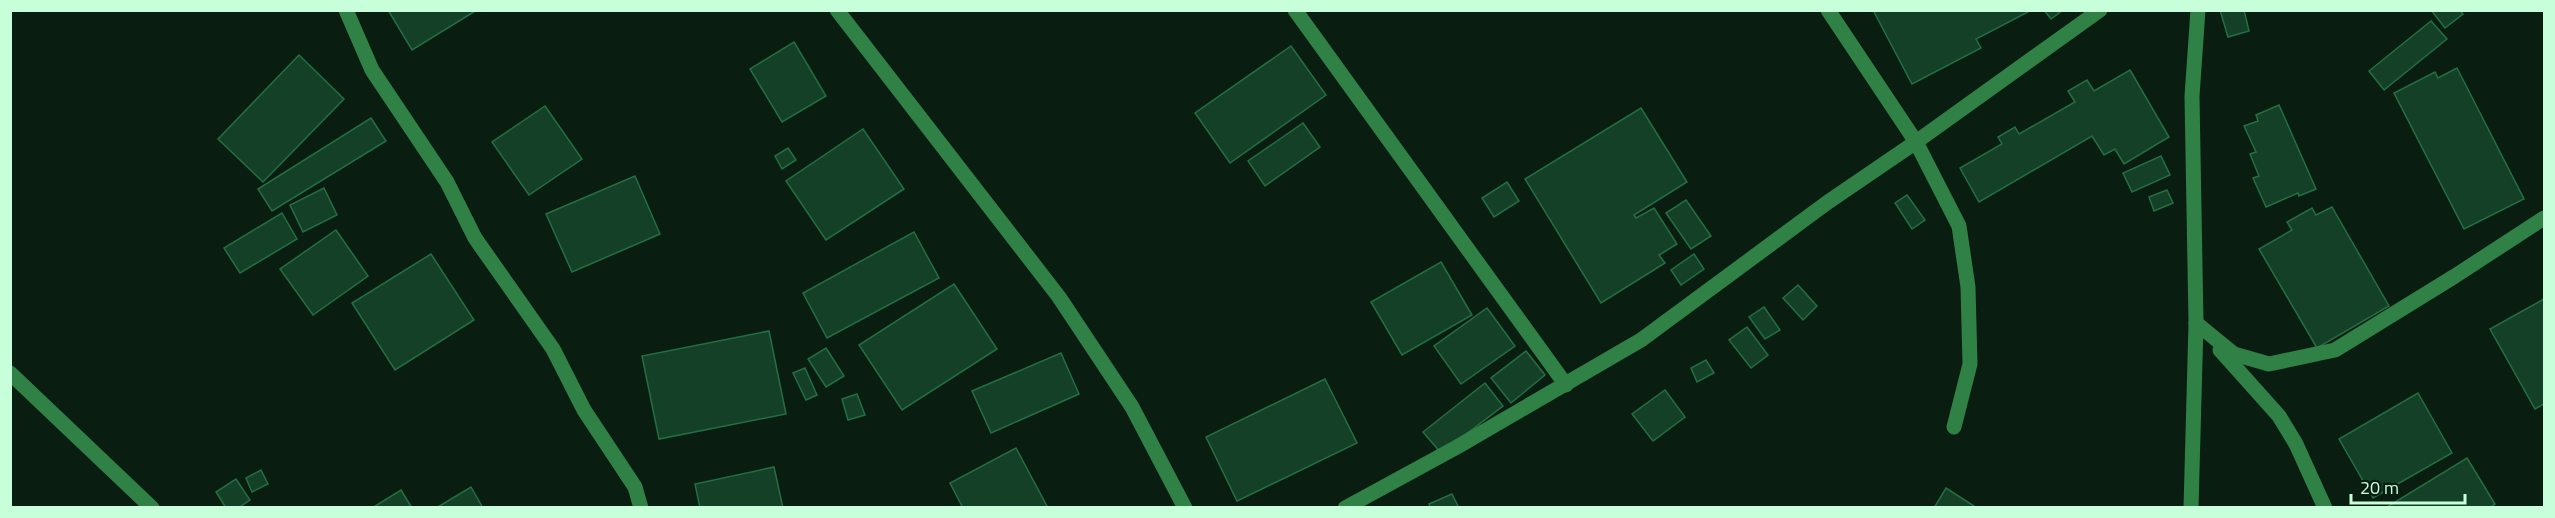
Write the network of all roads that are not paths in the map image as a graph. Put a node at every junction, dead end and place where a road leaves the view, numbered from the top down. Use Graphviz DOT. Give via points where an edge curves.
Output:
graph roads {
  1 [pos="346,10"];
  2 [pos="837,10"];
  3 [pos="1295,10"];
  4 [pos="1828,10"];
  5 [pos="2100,10"];
  6 [pos="2198,10"];
  7 [pos="1917,142"];
  8 [pos="2544,218"];
  9 [pos="2196,323"];
  10 [pos="10,374"];
  11 [pos="1566,385"];
  12 [pos="1954,427"];
  13 [pos="152,507"];
  14 [pos="640,507"];
  15 [pos="1185,507"];
  16 [pos="1345,507"];
  17 [pos="2191,507"];
  18 [pos="2325,507"];
  1 -- 14 [label="street" via="372,70 447,183 475,238 554,349 584,410 635,487"];
  2 -- 15 [label="street" via="1059,297 1132,407"];
  3 -- 11 [label="street"];
  4 -- 7 [label="street"];
  5 -- 7 [label="street"];
  6 -- 9 [label="street" via="2192,96"];
  7 -- 11 [label="street" via="1828,202 1641,340"];
  7 -- 12 [label="street" via="1959,226 1968,287 1970,364"];
  8 -- 9 [label="street" via="2335,350 2270,364 2234,354"];
  9 -- 17 [label="street"];
  9 -- 18 [label="street" via="2279,416"];
  10 -- 13 [label="street"];
  11 -- 16 [label="street"];
}
